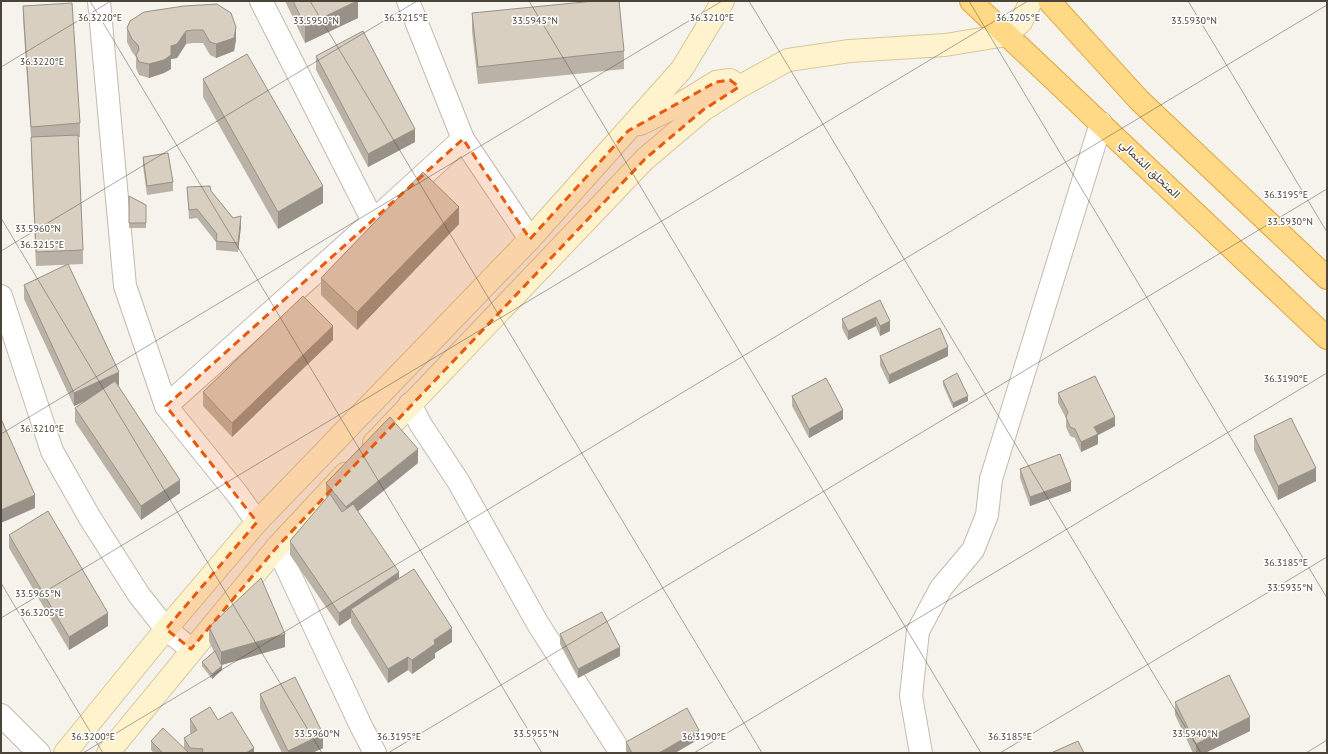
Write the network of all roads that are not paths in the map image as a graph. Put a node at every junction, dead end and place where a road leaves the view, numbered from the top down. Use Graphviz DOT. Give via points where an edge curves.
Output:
graph roads {
  1 [pos="99,1"];
  2 [pos="261,1"];
  3 [pos="408,1"];
  4 [pos="723,1"];
  5 [pos="972,1"];
  6 [pos="1031,1"];
  7 [pos="1049,1"];
  8 [pos="1006,35"];
  9 [pos="739,87"];
  10 [pos="1101,123"];
  11 [pos="628,131"];
  12 [pos="463,139"];
  13 [pos="373,221"];
  14 [pos="530,239"];
  15 [pos="1327,278"];
  16 [pos="1,296"];
  17 [pos="1327,338"];
  18 [pos="410,404"];
  19 [pos="166,406"];
  20 [pos="257,522"];
  21 [pos="277,547"];
  22 [pos="166,629"];
  23 [pos="191,649"];
  24 [pos="1,715"];
  25 [pos="39,753"];
  26 [pos="65,753"];
  27 [pos="108,753"];
  28 [pos="375,753"];
  29 [pos="620,753"];
  30 [pos="921,753"];
  1 -- 19 [label="street" via="125,286"];
  2 -- 13 [label="street"];
  3 -- 12 [label="street"];
  4 -- 11 [label="main road" via="682,69"];
  5 -- 8 [label="highway, المتحلق الشمالي"];
  6 -- 8 [label="main road" via="1021,22"];
  7 -- 15 [label="highway" via="1139,100"];
  8 -- 9 [label="main road" via="945,45 850,51 788,60"];
  8 -- 10 [label="highway, المتحلق الشمالي"];
  9 -- 11 [label="main road" via="730,80 716,82"];
  9 -- 18 [label="main road" via="703,110 645,159"];
  10 -- 17 [label="highway, المتحلق الشمالي"];
  10 -- 30 [label="street" via="991,479 987,515 973,550 941,588 918,631 911,696"];
  11 -- 14 [label="main road"];
  12 -- 13 [label="street"];
  12 -- 14 [label="street"];
  13 -- 19 [label="street"];
  14 -- 20 [label="main road"];
  16 -- 22 [label="street" via="52,451 90,518 139,594"];
  18 -- 21 [label="main road"];
  18 -- 29 [label="street" via="458,481 538,624"];
  19 -- 20 [label="street"];
  20 -- 22 [label="main road"];
  21 -- 23 [label="main road"];
  21 -- 28 [label="street"];
  22 -- 23 [label="street"];
  22 -- 26 [label="main road"];
  23 -- 27 [label="main road"];
  24 -- 25 [label="street"];
}
